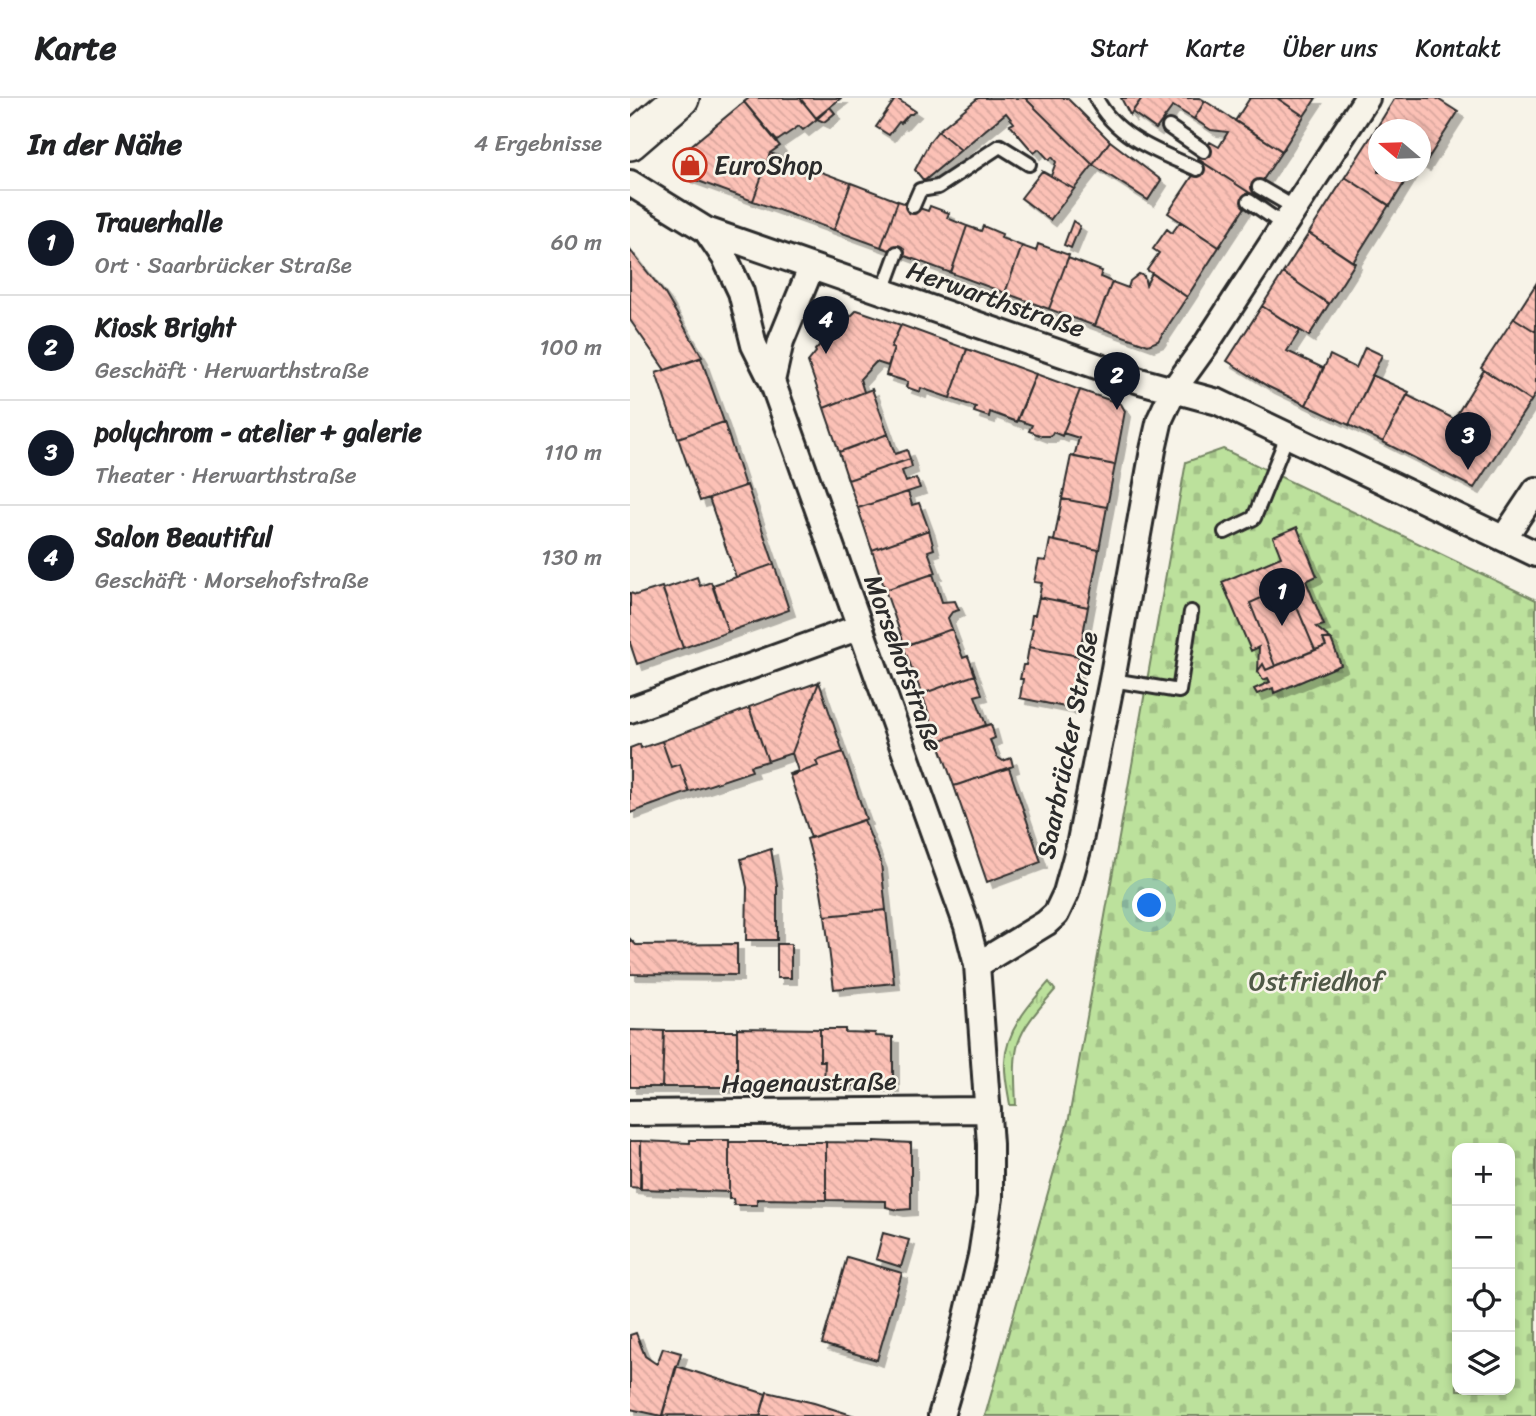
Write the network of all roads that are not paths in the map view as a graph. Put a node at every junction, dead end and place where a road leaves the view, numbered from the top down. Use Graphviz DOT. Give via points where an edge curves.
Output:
graph roads {
  1 [pos="681,98"];
  2 [pos="1096,98"];
  3 [pos="1367,98"];
  4 [pos="1169,127"];
  5 [pos="630,142"];
  6 [pos="1204,151"];
  7 [pos="1028,164"];
  8 [pos="1197,169"];
  9 [pos="630,183"];
  10 [pos="1259,187"];
  11 [pos="1249,201"];
  12 [pos="913,206"];
  13 [pos="1289,217"];
  14 [pos="706,230"];
  15 [pos="897,253"];
  16 [pos="811,268"];
  17 [pos="883,291"];
  18 [pos="772,382"];
  19 [pos="1174,389"];
  20 [pos="1287,436"];
  21 [pos="1536,491"];
  22 [pos="1225,532"];
  23 [pos="1504,538"];
  24 [pos="1536,554"];
  25 [pos="1191,612"];
  26 [pos="860,627"];
  27 [pos="1112,680"];
  28 [pos="630,710"];
  29 [pos="977,965"];
  30 [pos="988,1110"];
  31 [pos="630,1113"];
  32 [pos="941,1416"];
  1 -- 5 [label="main road"];
  2 -- 8 [label="lane" via="1118,127 1147,147"];
  3 -- 13 [label="street, Saarbrücker Straße"];
  4 -- 6 [label="lane"];
  7 -- 12 [label="lane" via="1000,146 938,187 920,190"];
  9 -- 14 [label="street, Herwarthstraße"];
  10 -- 13 [label="lane"];
  11 -- 13 [label="lane"];
  13 -- 19 [label="street, Saarbrücker Straße"];
  14 -- 16 [label="street, Herwarthstraße"];
  14 -- 18 [label="street, Morsehofstraße" via="741,292 754,345"];
  15 -- 17 [label="lane"];
  16 -- 17 [label="street, Herwarthstraße"];
  16 -- 18 [label="street" via="781,341"];
  17 -- 19 [label="street, Herwarthstraße"];
  18 -- 26 [label="street, Morsehofstraße"];
  19 -- 20 [label="street, Herwarthstraße" via="1219,402"];
  19 -- 27 [label="street, Saarbrücker Straße" via="1153,450"];
  20 -- 22 [label="lane" via="1254,518"];
  20 -- 23 [label="street, Herwarthstraße"];
  21 -- 23 [label="street"];
  23 -- 24 [label="street, Herwarthstraße"];
  25 -- 27 [label="lane" via="1179,691"];
  26 -- 28 [label="street"];
  26 -- 29 [label="street, Morsehofstraße"];
  27 -- 29 [label="street, Saarbrücker Straße" via="1066,893 1046,923"];
  29 -- 30 [label="street"];
  30 -- 31 [label="street, Hagenaustraße"];
  30 -- 32 [label="street" via="990,1198 981,1255"];
}
